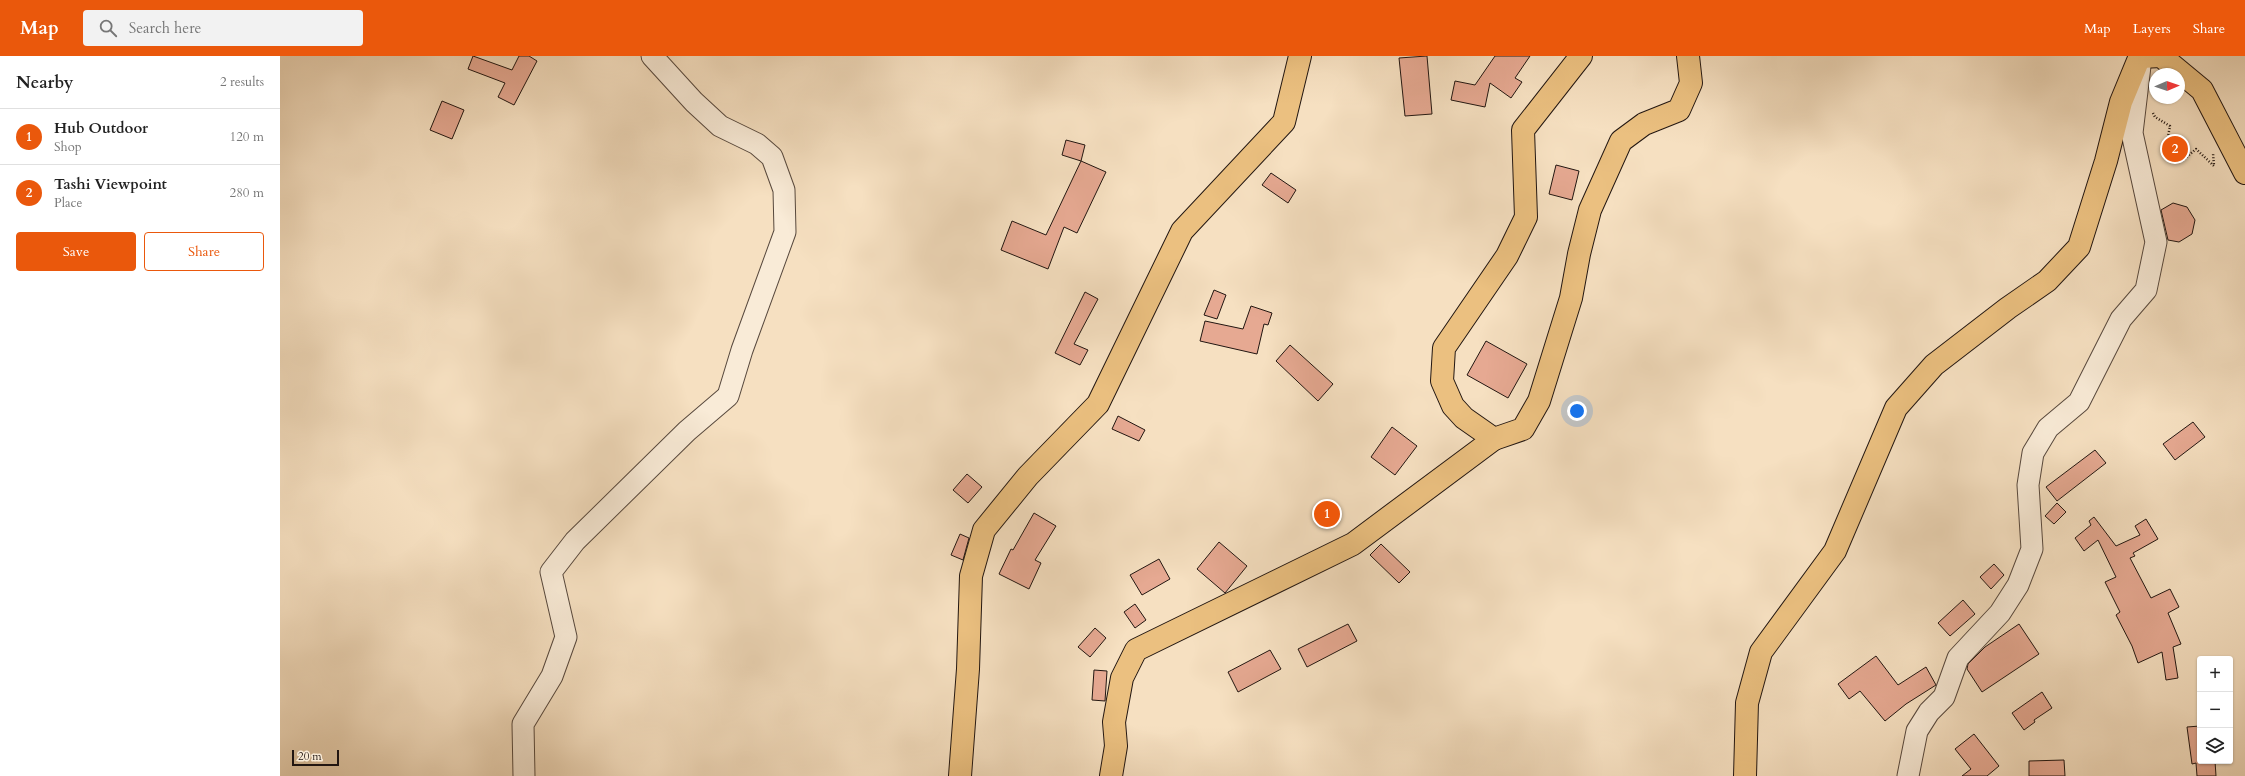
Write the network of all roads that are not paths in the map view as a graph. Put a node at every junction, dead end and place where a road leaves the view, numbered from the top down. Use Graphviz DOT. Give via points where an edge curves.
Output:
graph roads {
  1 [pos="652,56"];
  2 [pos="1300,56"];
  3 [pos="1581,56"];
  4 [pos="1688,56"];
  5 [pos="2141,57"];
  6 [pos="2245,173"];
  7 [pos="1494,440"];
  8 [pos="524,776"];
  9 [pos="960,776"];
  10 [pos="1111,776"];
  11 [pos="1745,776"];
  12 [pos="1908,776"];
  1 -- 8 [label="street" via="720,126 757,144 772,157 784,190 785,232 728,396 687,431 575,541 551,572 566,637 552,676 523,724"];
  2 -- 9 [label="main road" via="1284,122 1182,231 1098,404 1028,476 984,530 971,576 968,669"];
  3 -- 7 [label="main road" via="1523,130 1526,217 1506,256 1444,348 1442,381 1453,406 1464,418"];
  4 -- 7 [label="main road" via="1690,83 1679,110 1644,124 1621,142 1590,210 1571,298 1539,401 1524,429"];
  5 -- 6 [label="main road" via="2161,56 2202,90"];
  5 -- 11 [label="main road" via="2120,102 2106,161 2079,247 2047,281 1934,365 1896,408 1835,550 1761,652 1747,703"];
  5 -- 12 [label="street" via="2132,133 2156,242 2146,290 2121,319 2079,402 2048,428 2033,453 2028,485 2032,549 2018,585 2008,602 1958,658 1944,697 1929,712 1917,731"];
  7 -- 10 [label="main road" via="1353,544 1136,650 1122,678 1114,722 1116,746"];
}
